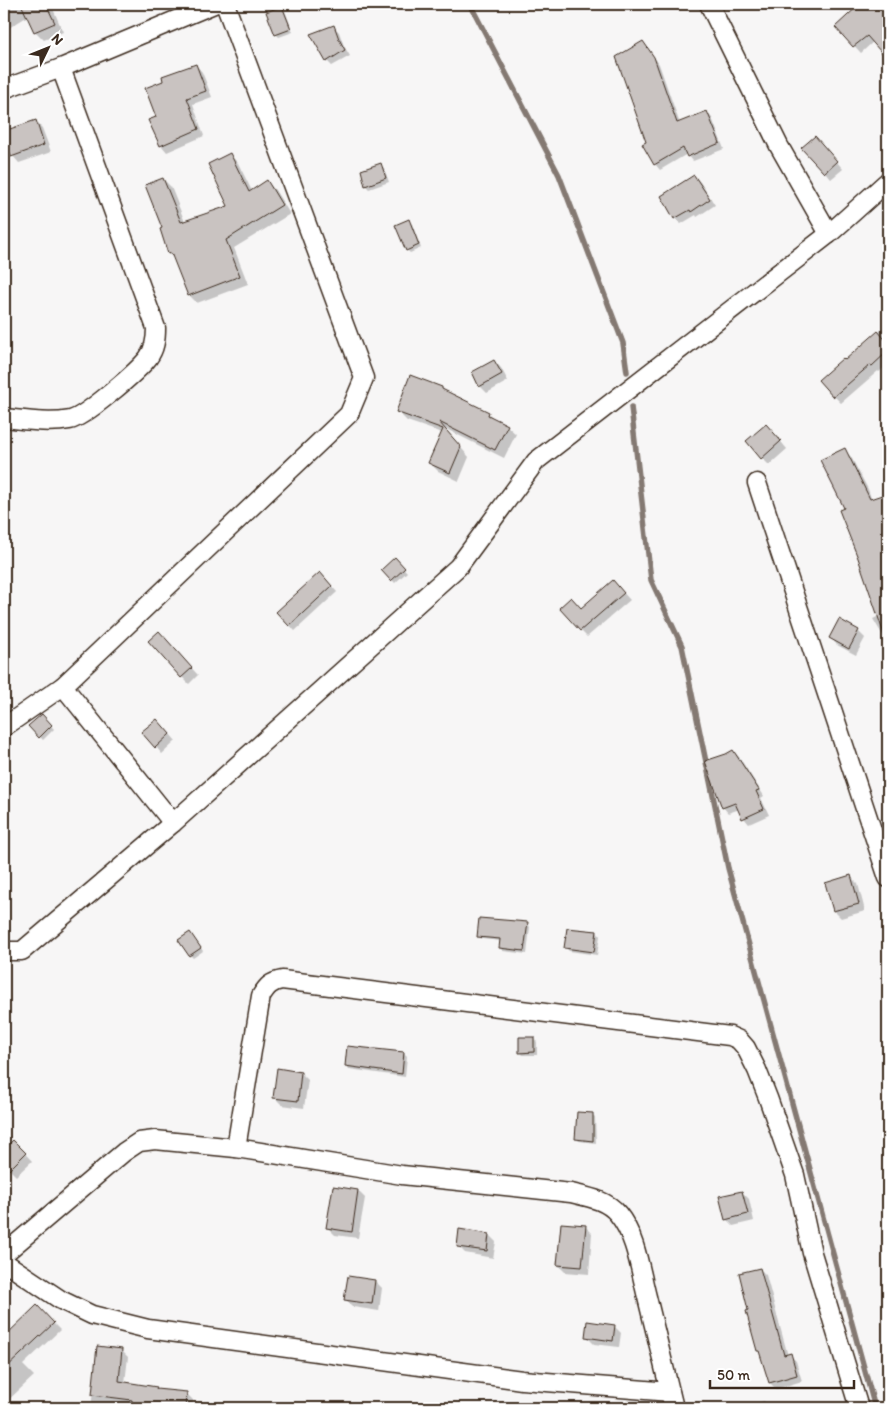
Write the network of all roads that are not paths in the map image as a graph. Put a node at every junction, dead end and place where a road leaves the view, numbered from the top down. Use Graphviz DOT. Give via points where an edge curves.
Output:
graph roads {
  1 [pos="214,4"];
  2 [pos="225,4"];
  3 [pos="709,4"];
  4 [pos="61,68"];
  5 [pos="4,89"];
  6 [pos="888,181"];
  7 [pos="829,234"];
  8 [pos="4,418"];
  9 [pos="757,483"];
  10 [pos="63,686"];
  11 [pos="4,727"];
  12 [pos="173,823"];
  13 [pos="888,878"];
  14 [pos="4,951"];
  15 [pos="236,1148"];
  16 [pos="4,1254"];
  17 [pos="4,1262"];
  18 [pos="672,1400"];
  19 [pos="859,1408"];
  1 -- 4 [label="street"];
  2 -- 10 [label="street" via="364,378 349,414"];
  3 -- 7 [label="street" via="779,146"];
  4 -- 5 [label="street"];
  4 -- 8 [label="street" via="156,328 155,344 148,358 92,409 72,420 49,422"];
  6 -- 7 [label="street"];
  7 -- 12 [label="street" via="536,461 458,567"];
  9 -- 13 [label="street"];
  10 -- 11 [label="street"];
  10 -- 12 [label="street"];
  12 -- 14 [label="street" via="22,951"];
  15 -- 16 [label="street" via="155,1140 139,1142"];
  15 -- 18 [label="street" via="402,1175 571,1193 605,1203 618,1213 636,1253"];
  15 -- 19 [label="street" via="261,996 273,981 730,1036 746,1048 757,1070 795,1175 812,1253"];
  17 -- 18 [label="street" via="60,1300 92,1315 148,1329"];
}
